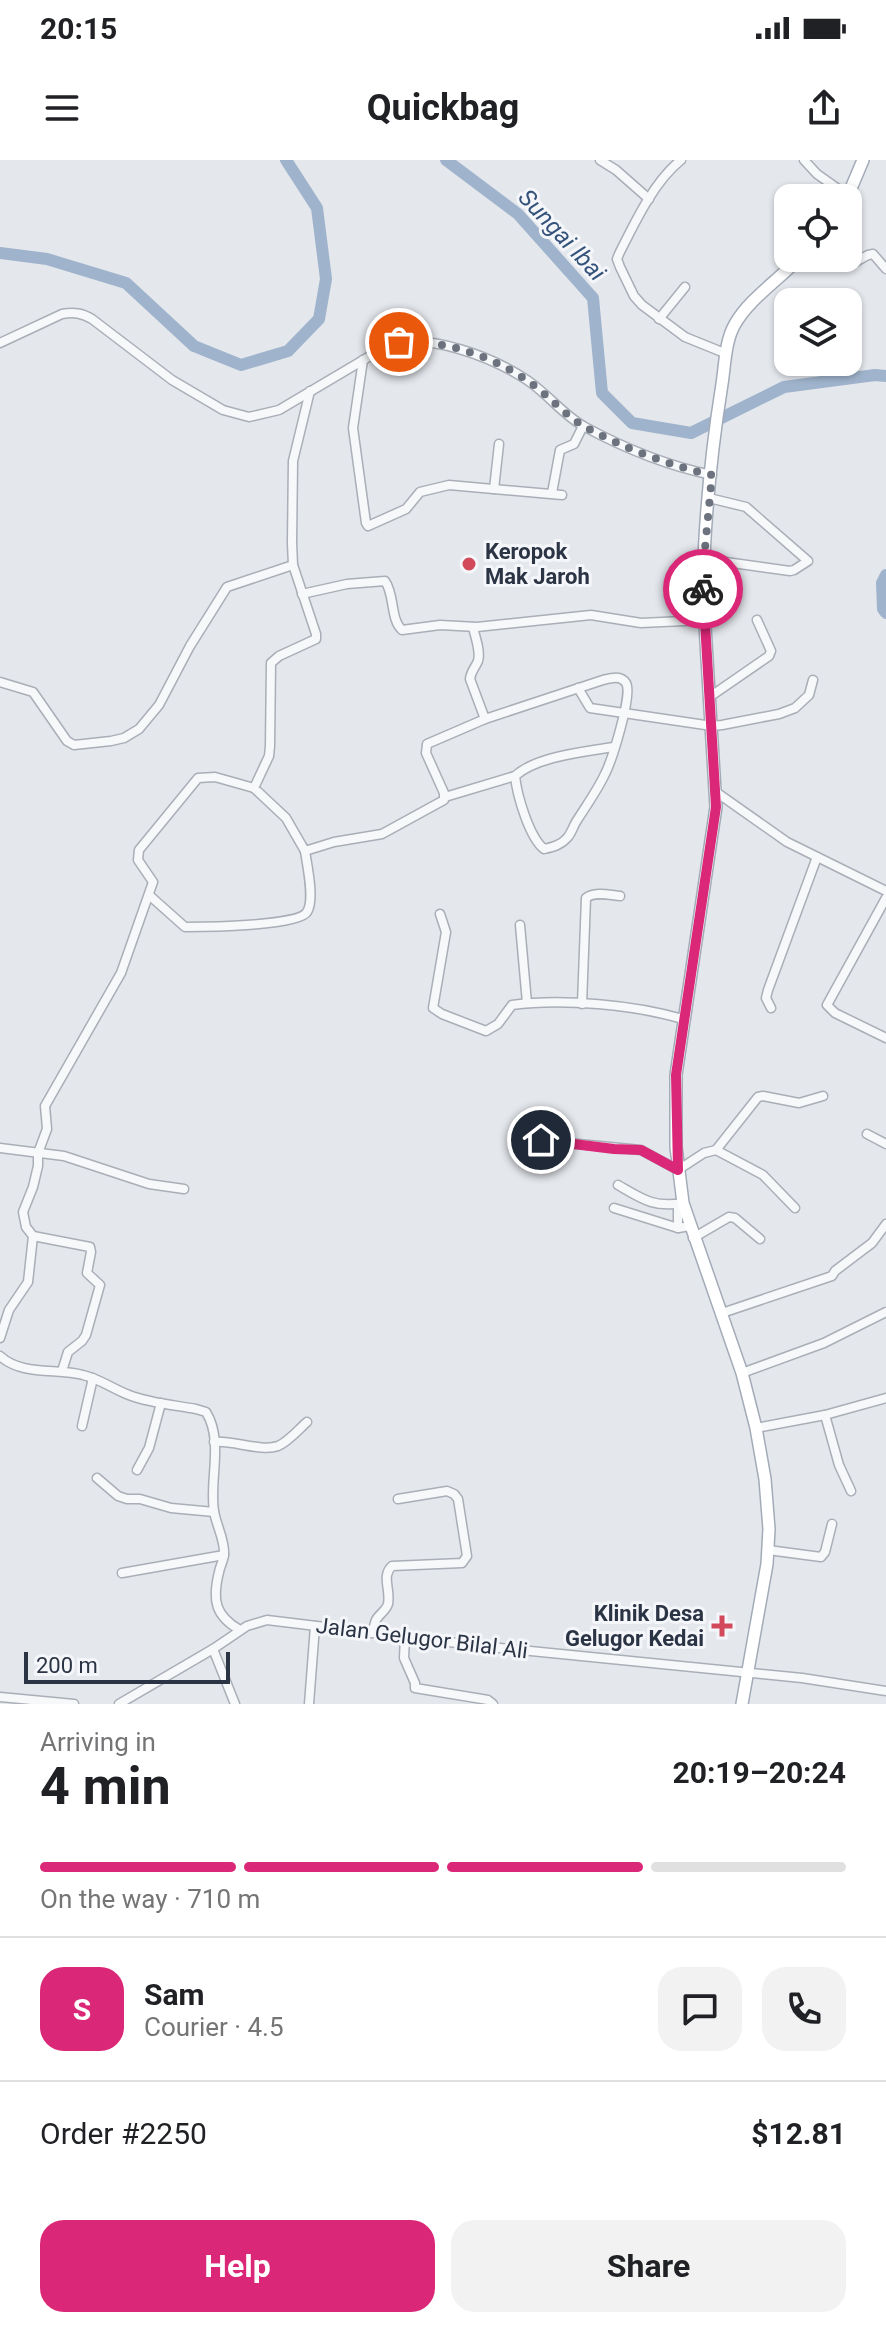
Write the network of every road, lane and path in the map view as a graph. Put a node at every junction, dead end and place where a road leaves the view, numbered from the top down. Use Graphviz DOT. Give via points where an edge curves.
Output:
graph roads {
  1 [pos="600,160"];
  2 [pos="681,160"];
  3 [pos="804,160"];
  4 [pos="863,160"];
  5 [pos="830,184"];
  6 [pos="853,184"];
  7 [pos="649,199"];
  8 [pos="862,259"];
  9 [pos="886,269"];
  10 [pos="785,272"];
  11 [pos="685,287"];
  12 [pos="659,319"];
  13 [pos="0,343"];
  14 [pos="727,354"];
  15 [pos="363,360"];
  16 [pos="310,391"];
  17 [pos="583,426"];
  18 [pos="499,444"];
  19 [pos="712,475"];
  20 [pos="494,489"];
  21 [pos="552,493"];
  22 [pos="562,495"];
  23 [pos="709,498"];
  24 [pos="704,559"];
  25 [pos="293,565"];
  26 [pos="302,594"];
  27 [pos="705,620"];
  28 [pos="757,620"];
  29 [pos="473,627"];
  30 [pos="813,680"];
  31 [pos="0,682"];
  32 [pos="578,688"];
  33 [pos="711,696"];
  34 [pos="625,714"];
  35 [pos="485,719"];
  36 [pos="712,726"];
  37 [pos="613,747"];
  38 [pos="515,776"];
  39 [pos="254,788"];
  40 [pos="716,792"];
  41 [pos="445,797"];
  42 [pos="305,851"];
  43 [pos="817,857"];
  44 [pos="886,891"];
  45 [pos="149,895"];
  46 [pos="620,896"];
  47 [pos="886,898"];
  48 [pos="440,914"];
  49 [pos="520,925"];
  50 [pos="527,1003"];
  51 [pos="582,1004"];
  52 [pos="771,1008"];
  53 [pos="683,1019"];
  54 [pos="886,1038"];
  55 [pos="823,1096"];
  56 [pos="867,1134"];
  57 [pos="886,1144"];
  58 [pos="0,1148"];
  59 [pos="716,1150"];
  60 [pos="38,1153"];
  61 [pos="532,1156"];
  62 [pos="678,1170"];
  63 [pos="618,1185"];
  64 [pos="184,1189"];
  65 [pos="680,1203"];
  66 [pos="614,1208"];
  67 [pos="795,1208"];
  68 [pos="886,1224"];
  69 [pos="687,1230"];
  70 [pos="33,1236"];
  71 [pos="760,1239"];
  72 [pos="886,1312"];
  73 [pos="722,1313"];
  74 [pos="0,1338"];
  75 [pos="0,1356"];
  76 [pos="62,1371"];
  77 [pos="742,1373"];
  78 [pos="93,1378"];
  79 [pos="886,1398"];
  80 [pos="161,1403"];
  81 [pos="825,1415"];
  82 [pos="307,1422"];
  83 [pos="82,1426"];
  84 [pos="756,1428"];
  85 [pos="214,1442"];
  86 [pos="137,1470"];
  87 [pos="97,1478"];
  88 [pos="851,1491"];
  89 [pos="398,1499"];
  90 [pos="214,1512"];
  91 [pos="832,1524"];
  92 [pos="768,1550"];
  93 [pos="224,1555"];
  94 [pos="122,1573"];
  95 [pos="315,1628"];
  96 [pos="240,1630"];
  97 [pos="372,1633"];
  98 [pos="404,1639"];
  99 [pos="215,1653"];
  100 [pos="747,1676"];
  101 [pos="886,1691"];
  102 [pos="0,1697"];
  103 [pos="743,1698"];
  104 [pos="74,1704"];
  105 [pos="119,1704"];
  106 [pos="235,1704"];
  107 [pos="309,1704"];
  108 [pos="493,1704"];
  1 -- 7 [label="street"];
  2 -- 7 [label="street"];
  3 -- 5 [label="street"];
  4 -- 6 [label="main road"];
  7 -- 12 [label="street" via="617,259 637,301"];
  8 -- 9 [label="street" via="873,254"];
  10 -- 14 [label="main road" via="741,315"];
  11 -- 12 [label="street"];
  12 -- 14 [label="street" via="685,337"];
  13 -- 16 [label="street" via="72,312 92,319 172,380 240,416 279,410"];
  14 -- 19 [label="main road"];
  15 -- 16 [label="street"];
  15 -- 17 [label="street" via="399,342 433,343 469,353 528,381"];
  15 -- 20 [label="street" via="353,428 368,526 406,509 424,491 449,485"];
  16 -- 25 [label="street" via="293,461"];
  17 -- 19 [label="street" via="672,466"];
  17 -- 21 [label="street" via="574,444 560,450"];
  18 -- 20 [label="street"];
  19 -- 23 [label="main road"];
  20 -- 21 [label="street"];
  21 -- 22 [label="street"];
  23 -- 24 [label="main road"];
  23 -- 24 [label="street" via="746,507 808,561 790,571"];
  24 -- 27 [label="main road"];
  25 -- 26 [label="street"];
  25 -- 31 [label="street" via="227,587 159,705 124,738 74,745 33,692"];
  26 -- 29 [label="street" via="382,580 390,589 402,630"];
  26 -- 39 [label="street" via="316,639 271,663 269,756"];
  27 -- 29 [label="street" via="641,623 584,615"];
  27 -- 33 [label="main road"];
  28 -- 33 [label="street" via="769,656"];
  29 -- 35 [label="street" via="478,660 470,679"];
  30 -- 36 [label="street" via="809,695 788,711"];
  32 -- 34 [label="street" via="590,708"];
  32 -- 34 [label="street" via="611,678 625,680"];
  32 -- 35 [label="street"];
  33 -- 36 [label="main road"];
  34 -- 36 [label="street"];
  34 -- 37 [label="street"];
  35 -- 41 [label="street" via="427,744"];
  36 -- 40 [label="main road"];
  37 -- 38 [label="street" via="550,759"];
  37 -- 38 [label="street" via="592,800 556,846 539,845"];
  38 -- 41 [label="street"];
  39 -- 42 [label="street" via="286,818"];
  39 -- 45 [label="street" via="207,776 191,785 139,850 138,860 153,879"];
  40 -- 43 [label="street"];
  40 -- 53 [label="main road"];
  41 -- 42 [label="street" via="382,834"];
  42 -- 45 [label="street" via="310,888 304,916 185,927"];
  43 -- 44 [label="street"];
  43 -- 52 [label="street" via="768,990"];
  45 -- 60 [label="street" via="121,973 47,1101 47,1129"];
  46 -- 51 [label="street" via="586,898"];
  47 -- 54 [label="street" via="827,1005"];
  48 -- 50 [label="street" via="446,932 433,1008 486,1031 512,1005"];
  49 -- 50 [label="street"];
  50 -- 51 [label="street"];
  51 -- 53 [label="street"];
  53 -- 62 [label="main road" via="676,1075"];
  55 -- 59 [label="street" via="799,1103 758,1097"];
  56 -- 57 [label="street"];
  58 -- 60 [label="street"];
  59 -- 62 [label="street"];
  59 -- 67 [label="street" via="763,1175"];
  60 -- 64 [label="street"];
  60 -- 70 [label="street" via="23,1212"];
  61 -- 62 [label="street" via="537,1140 563,1141 641,1150"];
  62 -- 65 [label="main road"];
  63 -- 65 [label="street" via="658,1205"];
  65 -- 69 [label="main road"];
  66 -- 69 [label="street"];
  68 -- 73 [label="street" via="832,1276"];
  69 -- 71 [label="street" via="729,1217"];
  69 -- 73 [label="main road"];
  70 -- 74 [label="street" via="28,1282 9,1310"];
  70 -- 76 [label="street" via="90,1247 87,1273 100,1285 86,1335 68,1352"];
  72 -- 77 [label="street" via="824,1343"];
  73 -- 77 [label="main road"];
  75 -- 76 [label="street" via="32,1370"];
  76 -- 78 [label="street"];
  77 -- 84 [label="main road"];
  78 -- 80 [label="street"];
  78 -- 83 [label="street"];
  79 -- 81 [label="street"];
  80 -- 85 [label="street" via="206,1412"];
  80 -- 86 [label="street"];
  81 -- 84 [label="street"];
  81 -- 88 [label="street"];
  82 -- 85 [label="street" via="277,1446"];
  84 -- 92 [label="main road" via="769,1519"];
  85 -- 90 [label="street"];
  87 -- 90 [label="street" via="127,1499"];
  89 -- 97 [label="street" via="454,1494 467,1556 462,1563 388,1568 387,1607"];
  90 -- 93 [label="street"];
  91 -- 92 [label="street" via="821,1557"];
  92 -- 100 [label="main road"];
  93 -- 94 [label="street"];
  93 -- 96 [label="street" via="218,1611"];
  95 -- 96 [label="street, Jalan Gelugor Bilal Ali" via="262,1621"];
  95 -- 97 [label="street, Jalan Gelugor Bilal Ali"];
  95 -- 107 [label="street"];
  96 -- 99 [label="street, Jalan Gelugor Bilal Ali"];
  97 -- 98 [label="street, Jalan Gelugor Bilal Ali"];
  98 -- 100 [label="street, Jalan Gelugor Bilal Ali"];
  98 -- 108 [label="street" via="404,1658 415,1688"];
  99 -- 105 [label="street, Jalan Gelugor Bilal Ali"];
  99 -- 106 [label="street"];
  100 -- 101 [label="street, Jalan Gelugor Bilal Ali"];
  100 -- 103 [label="main road"];
  102 -- 104 [label="street"];
}
